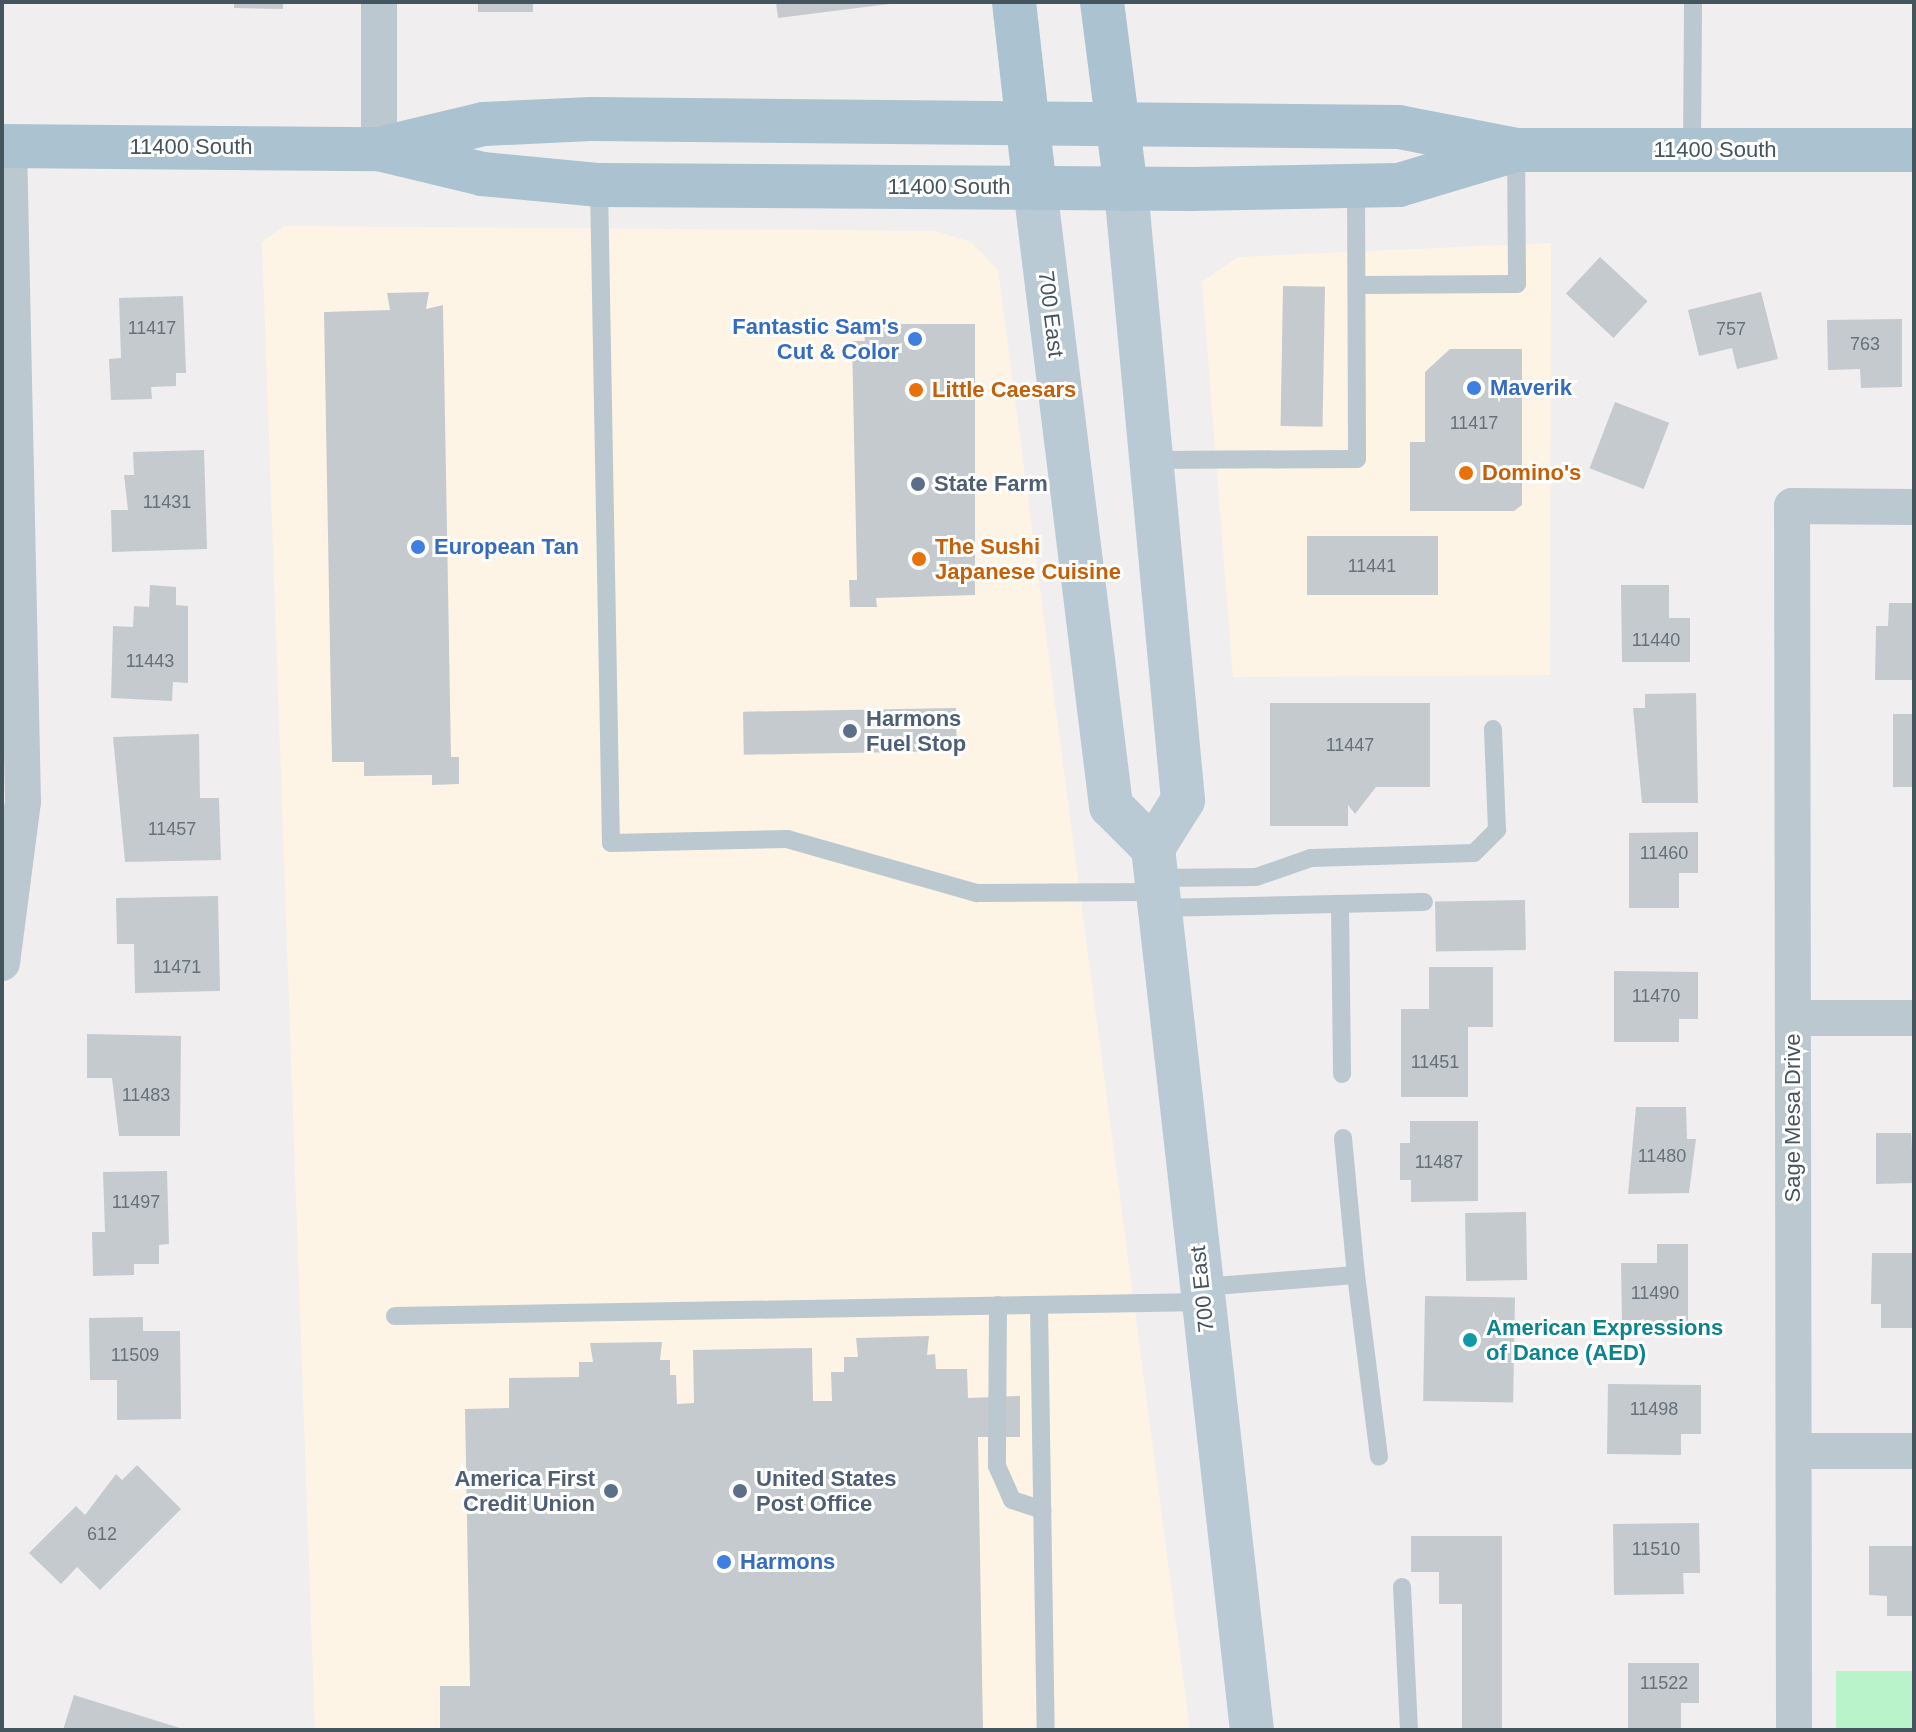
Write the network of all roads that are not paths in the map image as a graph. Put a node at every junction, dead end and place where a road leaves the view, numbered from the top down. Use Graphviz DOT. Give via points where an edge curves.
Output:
graph roads {
  1 [pos="379,2"];
  2 [pos="1014,2"];
  3 [pos="1102,2"];
  4 [pos="1693,2"];
  5 [pos="1028,124"];
  6 [pos="1118,124"];
  7 [pos="6,146"];
  8 [pos="379,149"];
  9 [pos="1516,150"];
  10 [pos="1692,150"];
  11 [pos="1914,150"];
  12 [pos="599,185"];
  13 [pos="1035,188"];
  14 [pos="1126,189"];
  15 [pos="1356,189"];
  16 [pos="1357,285"];
  17 [pos="1151,460"];
  18 [pos="10,482"];
  19 [pos="1914,507"];
  20 [pos="1493,729"];
  21 [pos="1156,882"];
  22 [pos="1424,902"];
  23 [pos="1340,906"];
  24 [pos="2,963"];
  25 [pos="1793,1018"];
  26 [pos="1914,1018"];
  27 [pos="1342,1074"];
  28 [pos="1343,1138"];
  29 [pos="1356,1275"];
  30 [pos="1203,1294"];
  31 [pos="998,1305"];
  32 [pos="1039,1305"];
  33 [pos="395,1316"];
  34 [pos="1794,1451"];
  35 [pos="1914,1451"];
  36 [pos="1379,1457"];
  37 [pos="1042,1510"];
  38 [pos="1402,1587"];
  39 [pos="1046,1730"];
  40 [pos="1252,1730"];
  41 [pos="1409,1730"];
  42 [pos="1794,1730"];
  1 -- 8 [label="street"];
  2 -- 5 [label="main road, 700 East"];
  3 -- 6 [label="main road"];
  4 -- 10 [label="lane"];
  5 -- 6 [label="main road, 11400 South"];
  5 -- 8 [label="main road, 11400 South" via="537,119"];
  5 -- 13 [label="main road, 700 East"];
  6 -- 9 [label="main road, 11400 South" via="1399,127"];
  6 -- 14 [label="main road"];
  7 -- 8 [label="main road, 11400 South"];
  7 -- 18 [label="street"];
  8 -- 12 [label="main road, 11400 South" via="482,174"];
  9 -- 10 [label="main road, 11400 South"];
  9 -- 15 [label="main road, 11400 South" via="1442,177"];
  9 -- 16 [label="lane" via="1517,284"];
  10 -- 11 [label="main road, 11400 South"];
  12 -- 13 [label="main road, 11400 South"];
  12 -- 21 [label="lane" via="611,843 787,839 977,893"];
  13 -- 14 [label="main road, 11400 South"];
  13 -- 21 [label="main road, 700 East" via="1111,806"];
  14 -- 15 [label="main road, 11400 South"];
  14 -- 17 [label="main road"];
  15 -- 16 [label="lane"];
  16 -- 17 [label="lane" via="1357,459"];
  17 -- 21 [label="main road" via="1183,800"];
  18 -- 24 [label="street" via="23,802"];
  19 -- 25 [label="street, Sage Mesa Drive" via="1792,506"];
  20 -- 21 [label="lane" via="1497,830 1474,853 1311,858 1256,877"];
  21 -- 23 [label="lane"];
  21 -- 30 [label="main road, 700 East"];
  22 -- 23 [label="lane"];
  23 -- 27 [label="lane"];
  25 -- 26 [label="street"];
  25 -- 34 [label="street, Sage Mesa Drive"];
  28 -- 29 [label="lane"];
  29 -- 30 [label="lane"];
  29 -- 36 [label="lane"];
  30 -- 32 [label="lane"];
  30 -- 40 [label="main road, 700 East"];
  31 -- 32 [label="lane"];
  31 -- 33 [label="lane"];
  31 -- 37 [label="lane" via="997,1466 1012,1500"];
  32 -- 37 [label="lane"];
  34 -- 35 [label="street"];
  34 -- 42 [label="street, Sage Mesa Drive"];
  37 -- 39 [label="lane"];
  38 -- 41 [label="lane"];
}
